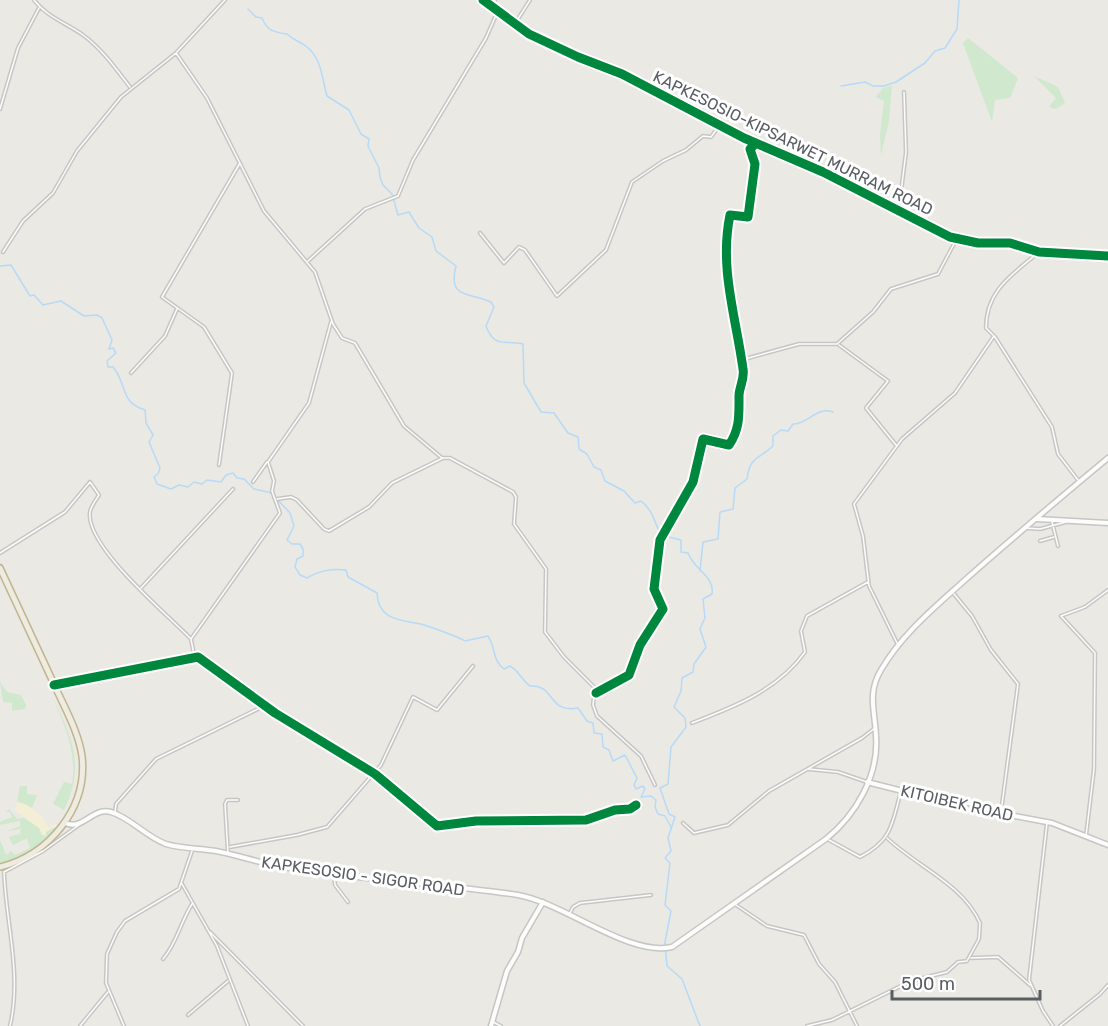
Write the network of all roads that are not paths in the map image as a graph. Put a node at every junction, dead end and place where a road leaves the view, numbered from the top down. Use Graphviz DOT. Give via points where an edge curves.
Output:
graph roads {
  1 [pos="34,0"];
  2 [pos="225,0"];
  3 [pos="483,0"];
  4 [pos="495,0"];
  5 [pos="530,0"];
  6 [pos="40,7"];
  7 [pos="496,11"];
  8 [pos="515,25"];
  9 [pos="176,52"];
  10 [pos="131,87"];
  11 [pos="904,92"];
  12 [pos="0,109"];
  13 [pos="720,125"];
  14 [pos="756,143"];
  15 [pos="240,162"];
  16 [pos="898,212"];
  17 [pos="480,233"];
  18 [pos="956,239"];
  19 [pos="3,252"];
  20 [pos="1039,252"];
  21 [pos="1108,256"];
  22 [pos="307,261"];
  23 [pos="177,308"];
  24 [pos="331,321"];
  25 [pos="994,336"];
  26 [pos="837,344"];
  27 [pos="741,360"];
  28 [pos="132,373"];
  29 [pos="896,446"];
  30 [pos="443,458"];
  31 [pos="1108,458"];
  32 [pos="268,462"];
  33 [pos="219,465"];
  34 [pos="253,482"];
  35 [pos="1079,482"];
  36 [pos="233,489"];
  37 [pos="277,499"];
  38 [pos="1036,519"];
  39 [pos="1050,519"];
  40 [pos="1069,520"];
  41 [pos="1108,523"];
  42 [pos="1052,526"];
  43 [pos="1026,528"];
  44 [pos="1055,537"];
  45 [pos="1040,541"];
  46 [pos="1058,546"];
  47 [pos="0,553"];
  48 [pos="0,568"];
  49 [pos="868,582"];
  50 [pos="140,589"];
  51 [pos="1108,590"];
  52 [pos="952,592"];
  53 [pos="191,639"];
  54 [pos="898,645"];
  55 [pos="195,657"];
  56 [pos="473,666"];
  57 [pos="54,685"];
  58 [pos="596,693"];
  59 [pos="264,706"];
  60 [pos="692,723"];
  61 [pos="876,728"];
  62 [pos="807,769"];
  63 [pos="375,774"];
  64 [pos="867,783"];
  65 [pos="655,785"];
  66 [pos="901,790"];
  67 [pos="238,800"];
  68 [pos="636,805"];
  69 [pos="1001,813"];
  70 [pos="115,814"];
  71 [pos="1047,822"];
  72 [pos="65,823"];
  73 [pos="683,823"];
  74 [pos="80,824"];
  75 [pos="1086,837"];
  76 [pos="887,838"];
  77 [pos="826,839"];
  78 [pos="1108,845"];
  79 [pos="230,847"];
  80 [pos="192,848"];
  81 [pos="228,854"];
  82 [pos="0,867"];
  83 [pos="333,873"];
  84 [pos="182,883"];
  85 [pos="651,895"];
  86 [pos="348,902"];
  87 [pos="543,902"];
  88 [pos="735,903"];
  89 [pos="192,904"];
  90 [pos="570,914"];
  91 [pos="210,932"];
  92 [pos="970,958"];
  93 [pos="163,959"];
  94 [pos="229,980"];
  95 [pos="1030,985"];
  96 [pos="1108,985"];
  97 [pos="108,992"];
  98 [pos="850,1010"];
  99 [pos="188,1015"];
  100 [pos="491,1024"];
  101 [pos="10,1026"];
  102 [pos="80,1026"];
  103 [pos="124,1026"];
  104 [pos="248,1026"];
  105 [pos="303,1026"];
  106 [pos="501,1026"];
  107 [pos="807,1026"];
  108 [pos="857,1026"];
  109 [pos="1053,1026"];
  110 [pos="1060,1026"];
  1 -- 6 [label="street"];
  2 -- 9 [label="street"];
  3 -- 7 [label="main road, KAPKESOSIO-KIPSARWET MURRAM ROAD"];
  4 -- 7 [label="street"];
  5 -- 8 [label="street"];
  6 -- 10 [label="street" via="85,36"];
  6 -- 12 [label="street" via="18,48"];
  7 -- 8 [label="main road, KAPKESOSIO-KIPSARWET MURRAM ROAD"];
  7 -- 22 [label="street" via="489,33 413,160 398,196 365,209"];
  8 -- 13 [label="main road, KAPKESOSIO-KIPSARWET MURRAM ROAD"];
  9 -- 10 [label="street"];
  9 -- 15 [label="street" via="207,98"];
  10 -- 19 [label="street" via="77,152 53,193 23,221"];
  11 -- 16 [label="street" via="906,152"];
  13 -- 14 [label="main road, KAPKESOSIO-KIPSARWET MURRAM ROAD"];
  13 -- 17 [label="street" via="710,137 704,136 633,181 606,250 557,296 525,250 519,247 504,263"];
  14 -- 16 [label="main road, KAPKESOSIO-KIPSARWET MURRAM ROAD"];
  14 -- 27 [label="street" via="750,149 755,164 748,217 730,214 725,248"];
  15 -- 22 [label="street" via="264,211"];
  15 -- 23 [label="street" via="162,296"];
  16 -- 18 [label="main road, KAPKESOSIO-KIPSARWET MURRAM ROAD"];
  18 -- 20 [label="main road, KAPKESOSIO-KIPSARWET MURRAM ROAD" via="1010,243"];
  18 -- 26 [label="street" via="938,274 890,290 873,312"];
  20 -- 21 [label="main road, KAPKESOSIO-KIPSARWET MURRAM ROAD"];
  20 -- 25 [label="street" via="1007,276 997,289 986,325"];
  22 -- 24 [label="street" via="322,289"];
  23 -- 28 [label="street" via="167,332"];
  23 -- 33 [label="street" via="211,334 232,374"];
  24 -- 30 [label="street" via="342,338 355,343 404,426"];
  24 -- 32 [label="street" via="309,404"];
  25 -- 29 [label="street" via="955,393"];
  25 -- 35 [label="street" via="1051,424 1058,454"];
  26 -- 27 [label="street" via="799,344"];
  26 -- 29 [label="street" via="888,381 866,408"];
  27 -- 58 [label="street" via="744,374 735,434 728,445 703,439 694,480 660,540 654,588 663,609 640,645 629,675"];
  29 -- 49 [label="street" via="854,504 863,536"];
  30 -- 37 [label="street" via="392,483 369,507 330,531 297,500"];
  30 -- 58 [label="street" via="455,459 514,494 513,522 546,569 545,632"];
  31 -- 35 [label="main road"];
  32 -- 34 [label="street"];
  32 -- 37 [label="street"];
  35 -- 38 [label="main road"];
  36 -- 50 [label="street"];
  37 -- 53 [label="street" via="281,511 275,522"];
  38 -- 39 [label="main road"];
  38 -- 43 [label="main road"];
  39 -- 40 [label="main road"];
  39 -- 42 [label="street"];
  40 -- 41 [label="main road"];
  40 -- 42 [label="street"];
  42 -- 43 [label="street"];
  42 -- 44 [label="street"];
  43 -- 52 [label="main road"];
  44 -- 45 [label="street"];
  44 -- 46 [label="street"];
  47 -- 50 [label="street" via="66,512 90,482 99,495 90,511 93,527 107,553"];
  48 -- 57 [label="highway"];
  49 -- 54 [label="street"];
  49 -- 60 [label="street" via="807,615 801,631 805,652 778,680 741,704"];
  50 -- 53 [label="street"];
  51 -- 75 [label="street" via="1085,607 1061,616 1095,653 1094,769"];
  52 -- 54 [label="main road"];
  52 -- 69 [label="street" via="1018,684"];
  53 -- 55 [label="street"];
  54 -- 61 [label="main road" via="872,689"];
  55 -- 57 [label="street"];
  55 -- 59 [label="street"];
  56 -- 63 [label="street" via="438,710 413,697 387,757"];
  57 -- 72 [label="highway" via="71,721 82,759 77,796"];
  58 -- 65 [label="street" via="593,705 597,716 641,756"];
  59 -- 63 [label="street"];
  59 -- 70 [label="street" via="156,759 116,804"];
  61 -- 62 [label="street"];
  61 -- 64 [label="main road" via="876,759"];
  62 -- 64 [label="street" via="838,772"];
  62 -- 73 [label="street" via="765,793 728,825 694,833"];
  63 -- 68 [label="street" via="437,826 476,821 586,820"];
  63 -- 79 [label="street" via="324,828"];
  64 -- 66 [label="main road, KITOIBEK ROAD"];
  64 -- 77 [label="main road" via="850,816"];
  66 -- 69 [label="main road, KITOIBEK ROAD" via="977,804"];
  66 -- 76 [label="street"];
  67 -- 79 [label="street" via="226,803"];
  69 -- 71 [label="main road, KITOIBEK ROAD"];
  70 -- 74 [label="main road" via="101,812"];
  70 -- 80 [label="main road, KAPKESOSIO - SIGOR ROAD" via="160,841"];
  71 -- 75 [label="main road, KITOIBEK ROAD"];
  71 -- 95 [label="street"];
  72 -- 74 [label="main road"];
  72 -- 82 [label="highway" via="32,855"];
  74 -- 101 [label="street" via="43,851 4,872 15,966"];
  75 -- 78 [label="main road, KITOIBEK ROAD"];
  76 -- 77 [label="street" via="861,857"];
  76 -- 92 [label="street" via="951,888 976,916 980,935"];
  77 -- 88 [label="main road"];
  79 -- 81 [label="street"];
  80 -- 81 [label="main road, KAPKESOSIO - SIGOR ROAD"];
  80 -- 84 [label="street"];
  81 -- 83 [label="main road, KAPKESOSIO - SIGOR ROAD"];
  83 -- 86 [label="street" via="335,885"];
  83 -- 87 [label="main road, KAPKESOSIO - SIGOR ROAD"];
  84 -- 89 [label="street"];
  84 -- 97 [label="street" via="174,893 119,927 105,960"];
  85 -- 90 [label="street" via="580,903"];
  87 -- 90 [label="main road, KAPKESOSIO - SIGOR ROAD"];
  87 -- 100 [label="main road" via="507,971"];
  88 -- 90 [label="main road, KAPKESOSIO - SIGOR ROAD" via="666,948 633,942"];
  88 -- 98 [label="street" via="767,926 804,935"];
  89 -- 91 [label="street"];
  89 -- 93 [label="street" via="178,929 174,947"];
  91 -- 94 [label="street"];
  91 -- 105 [label="street"];
  92 -- 95 [label="street" via="998,957"];
  92 -- 98 [label="street" via="950,970 911,981"];
  94 -- 99 [label="street"];
  94 -- 104 [label="street"];
  95 -- 109 [label="street"];
  96 -- 110 [label="street"];
  97 -- 102 [label="street"];
  97 -- 103 [label="street"];
  98 -- 107 [label="street"];
  98 -- 108 [label="street"];
  100 -- 106 [label="street"];
}
